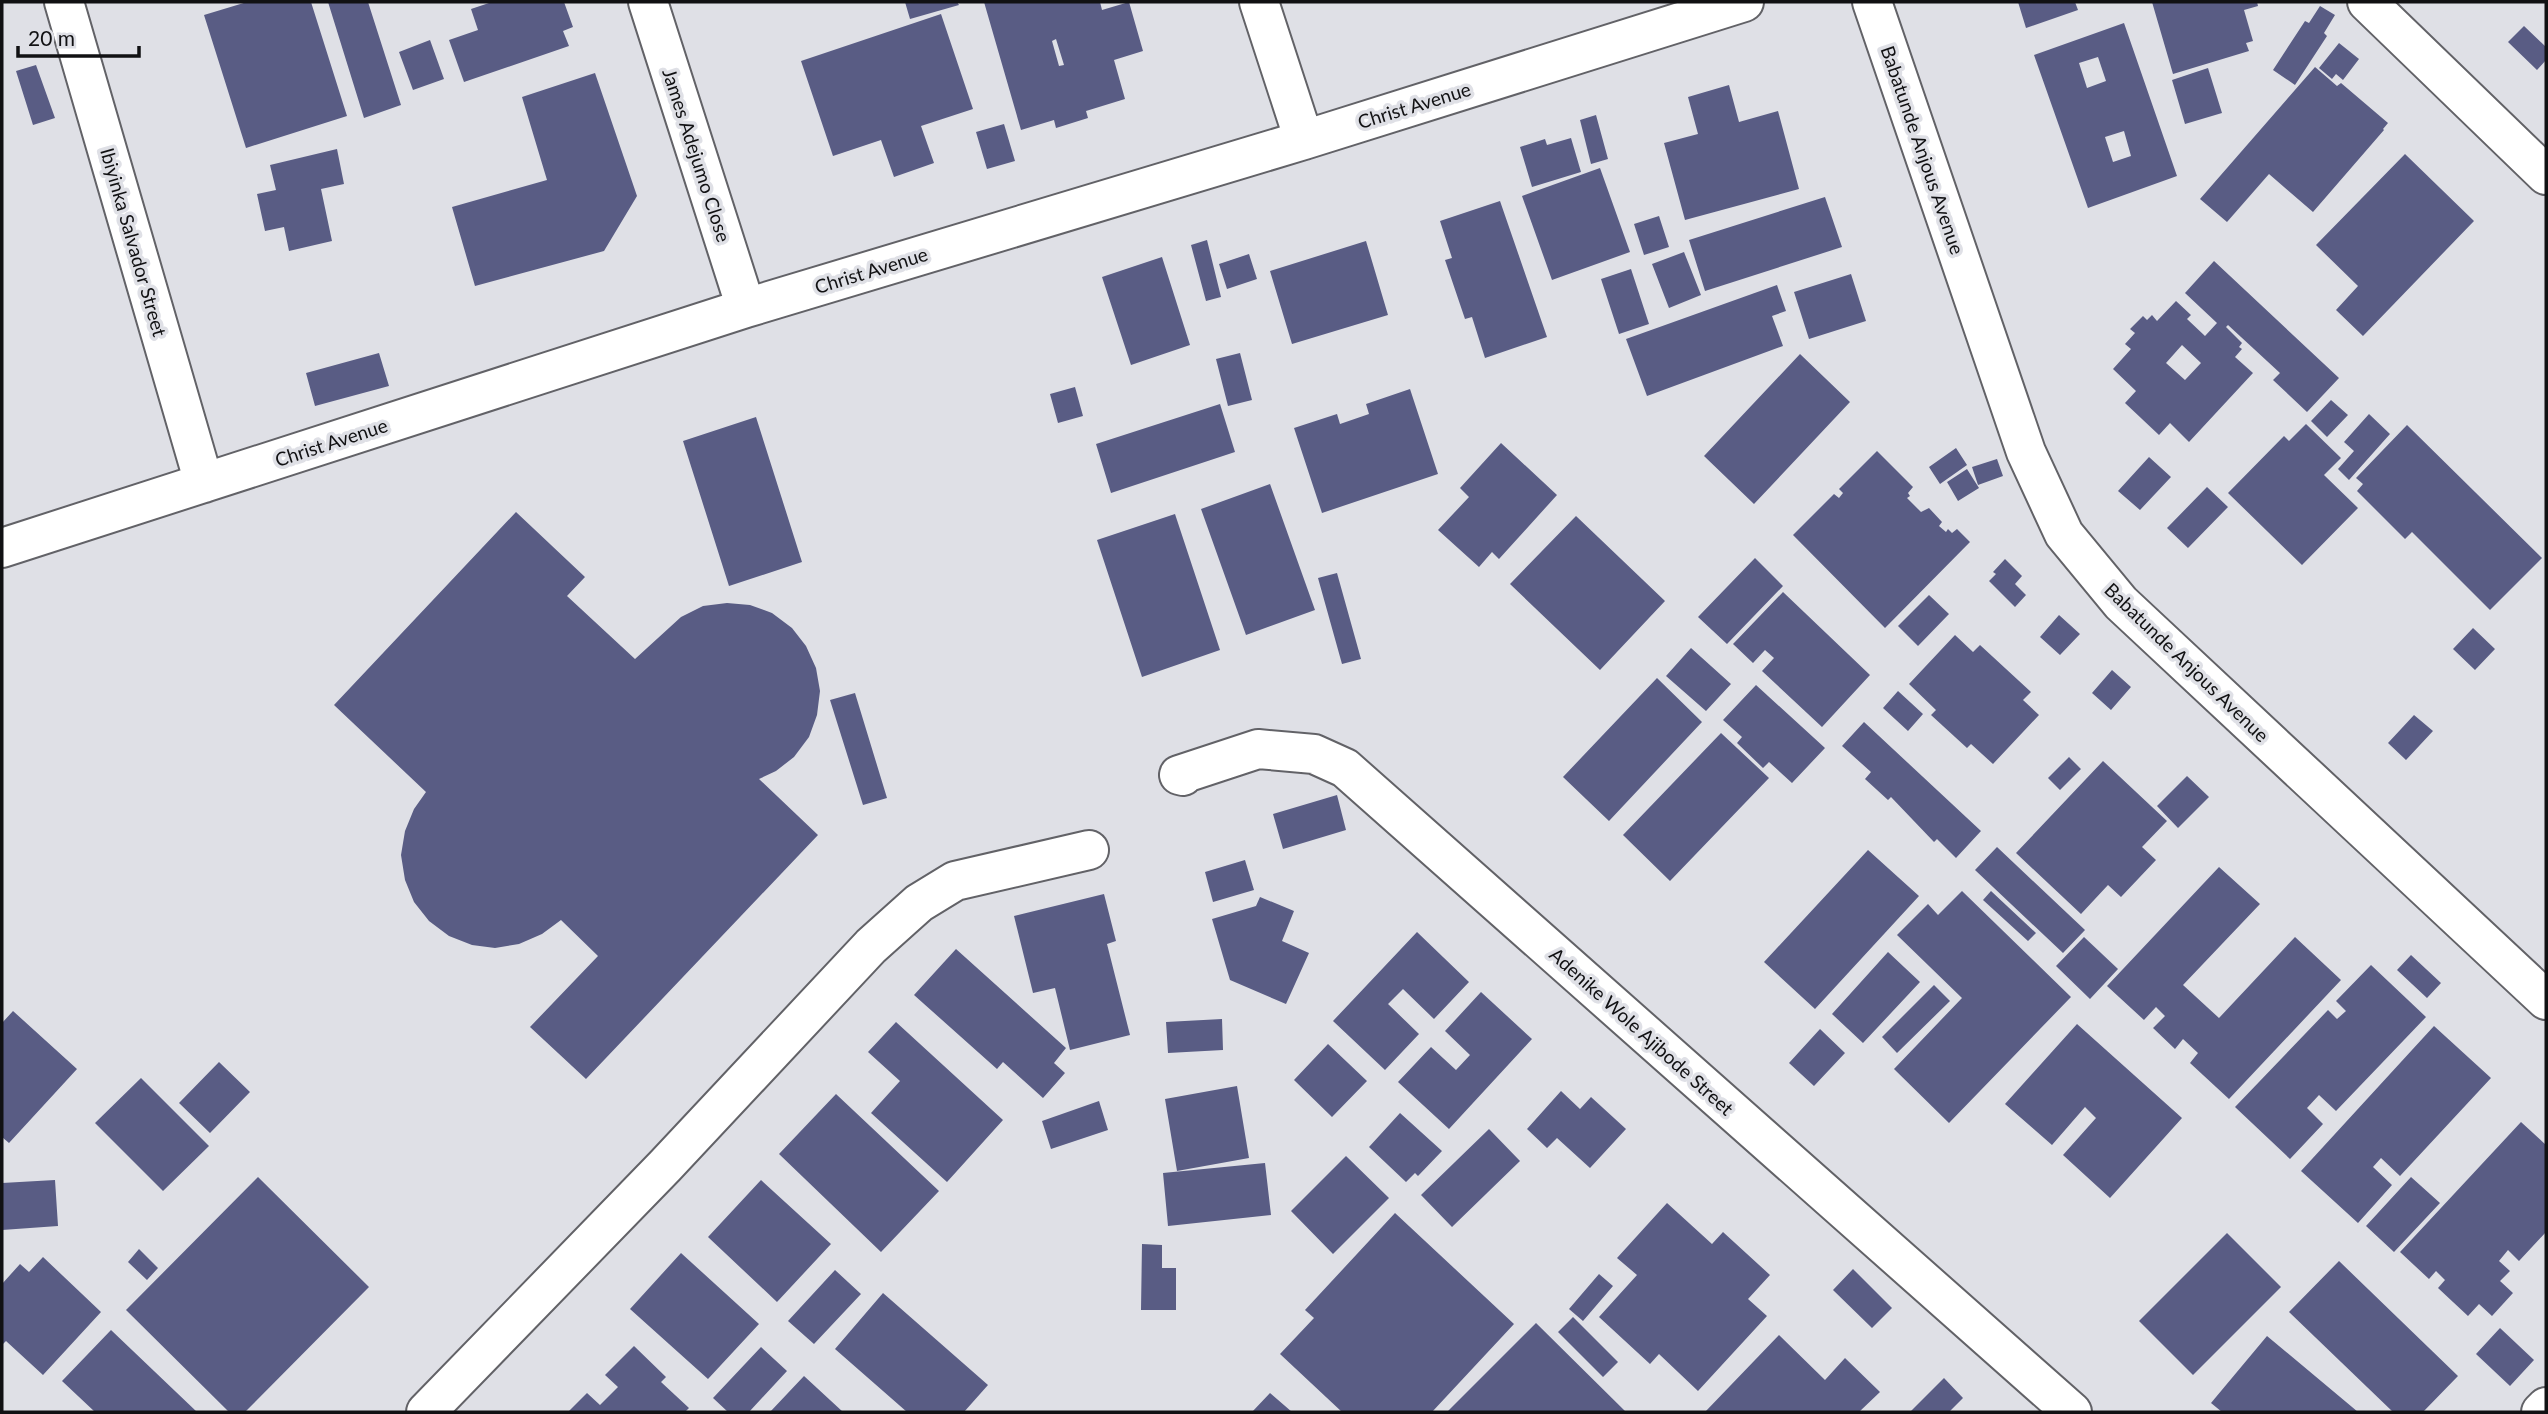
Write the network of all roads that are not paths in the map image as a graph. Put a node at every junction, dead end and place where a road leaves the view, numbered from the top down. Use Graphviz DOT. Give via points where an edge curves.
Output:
graph roads {
  1 [pos="64,2"];
  2 [pos="648,2"];
  3 [pos="1259,2"];
  4 [pos="1744,2"];
  5 [pos="1872,2"];
  6 [pos="2367,2"];
  7 [pos="1304,140"];
  8 [pos="2546,175"];
  9 [pos="746,308"];
  10 [pos="204,483"];
  11 [pos="2,548"];
  12 [pos="1183,776"];
  13 [pos="1089,850"];
  14 [pos="2546,1000"];
  15 [pos="2546,1407"];
  16 [pos="426,1412"];
  17 [pos="2072,1412"];
  18 [pos="2541,1412"];
  1 -- 10 [label="street, Ibiyinka Salvador Street"];
  2 -- 9 [label="street, James Adejumo Close"];
  3 -- 7 [label="street"];
  4 -- 7 [label="street, Christ Avenue"];
  5 -- 14 [label="street, Babatunde Anjous Avenue" via="2026,452 2064,534 2121,603"];
  6 -- 8 [label="street"];
  7 -- 9 [label="street, Christ Avenue"];
  9 -- 10 [label="street, Christ Avenue"];
  10 -- 11 [label="street, Christ Avenue"];
  12 -- 17 [label="street, Adenike Wole Ajibode Street" via="1179,775 1258,749 1314,754 1345,768"];
  13 -- 16 [label="street" via="955,881 919,903 871,946 666,1167"];
  15 -- 18 [label="street"];
}
